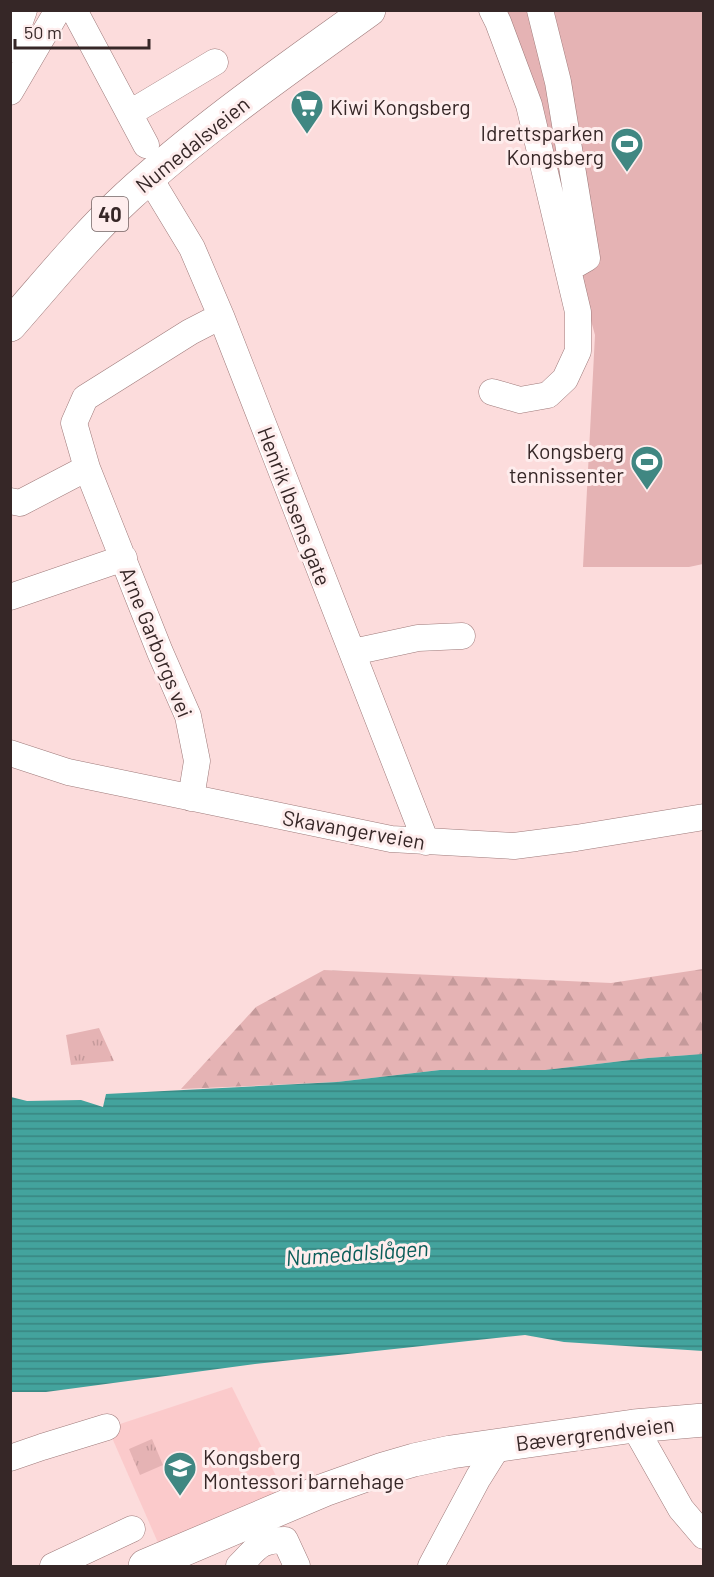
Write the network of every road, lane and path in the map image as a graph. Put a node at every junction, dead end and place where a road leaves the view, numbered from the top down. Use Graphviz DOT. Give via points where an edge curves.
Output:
graph roads {
  1 [pos="24,10"];
  2 [pos="58,10"];
  3 [pos="74,10"];
  4 [pos="369,10"];
  5 [pos="492,10"];
  6 [pos="540,10"];
  7 [pos="10,49"];
  8 [pos="215,62"];
  9 [pos="10,92"];
  10 [pos="130,113"];
  11 [pos="146,145"];
  12 [pos="149,177"];
  13 [pos="568,270"];
  14 [pos="221,316"];
  15 [pos="10,325"];
  16 [pos="492,392"];
  17 [pos="87,468"];
  18 [pos="10,501"];
  19 [pos="124,558"];
  20 [pos="10,597"];
  21 [pos="462,636"];
  22 [pos="353,652"];
  23 [pos="10,753"];
  24 [pos="191,798"];
  25 [pos="704,816"];
  26 [pos="426,842"];
  27 [pos="704,1420"];
  28 [pos="634,1426"];
  29 [pos="107,1428"];
  30 [pos="490,1450"];
  31 [pos="10,1458"];
  32 [pos="132,1529"];
  33 [pos="704,1536"];
  34 [pos="52,1566"];
  35 [pos="145,1566"];
  36 [pos="239,1566"];
  37 [pos="297,1566"];
  38 [pos="431,1566"];
  1 -- 7 [label="street"];
  2 -- 9 [label="street"];
  3 -- 10 [label="street"];
  4 -- 12 [label="main road, Numedalsveien / 40" via="215,123"];
  5 -- 13 [label="street" via="529,105"];
  6 -- 13 [label="street" via="564,116 587,258"];
  8 -- 10 [label="street"];
  10 -- 11 [label="street"];
  12 -- 14 [label="street, Henrik Ibsens gate" via="192,248"];
  12 -- 15 [label="main road, Numedalsveien / 40" via="93,231"];
  13 -- 16 [label="street" via="578,312 578,351 565,379 548,395 520,400"];
  14 -- 17 [label="street, Arne Garborgs vei" via="85,398 74,423"];
  14 -- 22 [label="street, Henrik Ibsens gate"];
  17 -- 18 [label="street" via="20,503"];
  17 -- 19 [label="street, Arne Garborgs vei"];
  19 -- 20 [label="street, Arne Garborgs vei"];
  19 -- 24 [label="street, Arne Garborgs vei" via="188,716 197,760"];
  21 -- 22 [label="street" via="418,639"];
  22 -- 26 [label="street, Henrik Ibsens gate"];
  23 -- 24 [label="street, Skavangerveien" via="68,772"];
  24 -- 26 [label="street, Skavangerveien" via="391,839"];
  25 -- 26 [label="street, Skavangerveien" via="514,846"];
  27 -- 28 [label="main road, Bævergrendveien"];
  28 -- 30 [label="main road, Bævergrendveien"];
  28 -- 33 [label="street" via="681,1509"];
  29 -- 31 [label="street"];
  30 -- 35 [label="main road, Bævergrendveien" via="451,1452 383,1469"];
  30 -- 38 [label="street"];
  32 -- 34 [label="street"];
  36 -- 37 [label="street" via="257,1546 269,1540 285,1540"];
}
